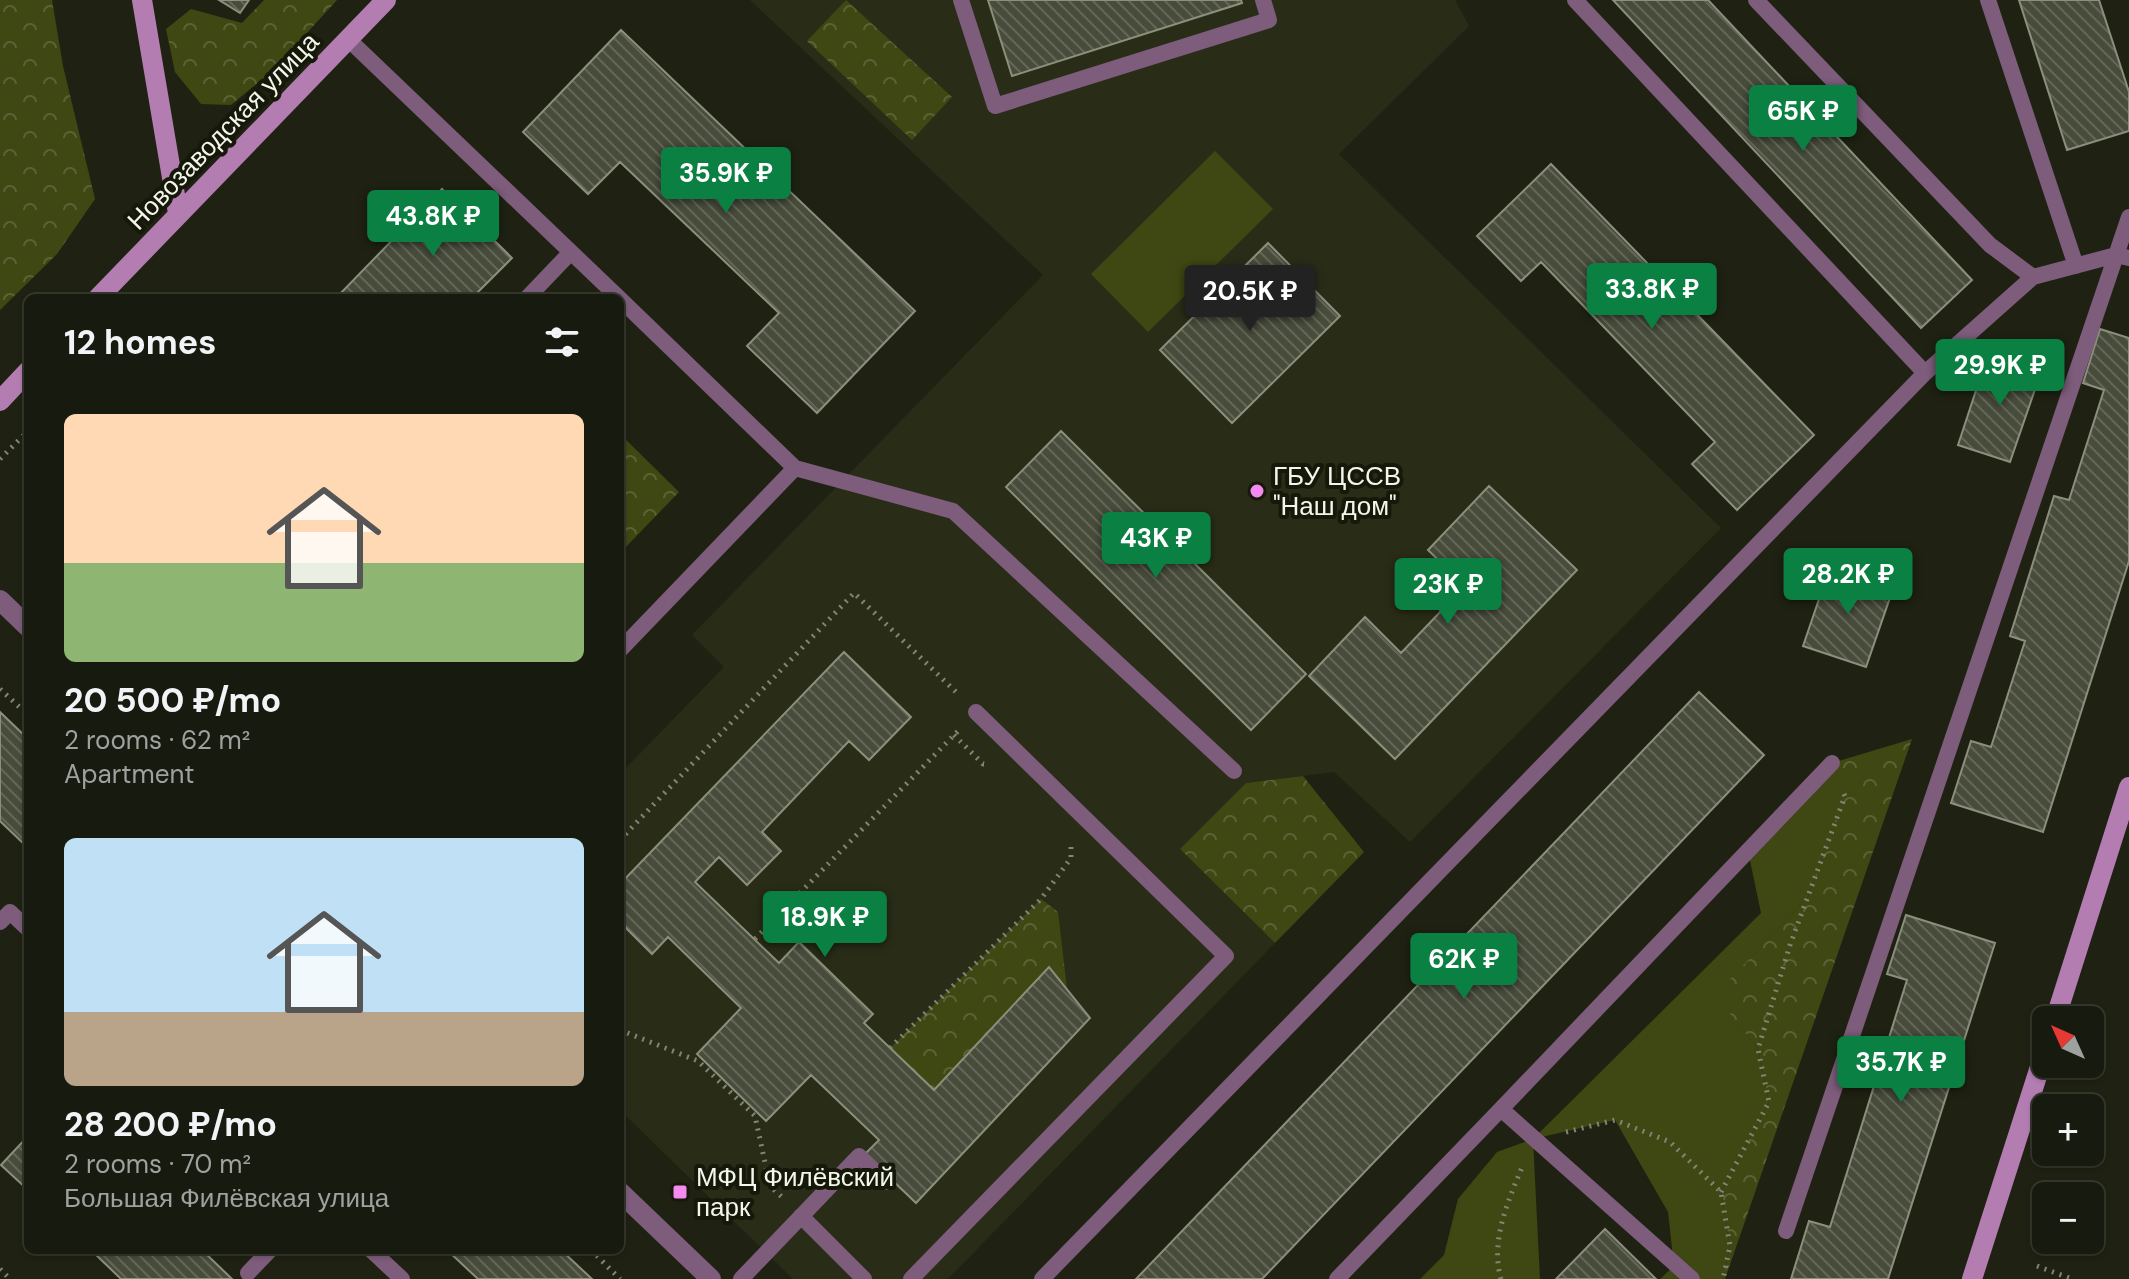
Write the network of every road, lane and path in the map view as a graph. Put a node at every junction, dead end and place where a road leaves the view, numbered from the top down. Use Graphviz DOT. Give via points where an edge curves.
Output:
graph roads {
  1 [pos="142,0"];
  2 [pos="386,0"];
  3 [pos="961,0"];
  4 [pos="1263,0"];
  5 [pos="1575,0"];
  6 [pos="1756,0"];
  7 [pos="1988,0"];
  8 [pos="348,39"];
  9 [pos="178,213"];
  10 [pos="2129,217"];
  11 [pos="571,252"];
  12 [pos="2123,256"];
  13 [pos="2076,266"];
  14 [pos="2033,277"];
  15 [pos="102,294"];
  16 [pos="531,294"];
  17 [pos="614,294"];
  18 [pos="624,304"];
  19 [pos="1925,373"];
  20 [pos="24,375"];
  21 [pos="0,401"];
  22 [pos="24,435"];
  23 [pos="0,459"];
  24 [pos="795,468"];
  25 [pos="0,600"];
  26 [pos="24,623"];
  27 [pos="624,646"];
  28 [pos="0,689"];
  29 [pos="24,711"];
  30 [pos="976,712"];
  31 [pos="954,735"];
  32 [pos="1832,763"];
  33 [pos="994,765"];
  34 [pos="1234,771"];
  35 [pos="2129,787"];
  36 [pos="1071,831"];
  37 [pos="624,836"];
  38 [pos="0,922"];
  39 [pos="24,925"];
  40 [pos="755,939"];
  41 [pos="2059,1006"];
  42 [pos="624,1031"];
  43 [pos="890,1048"];
  44 [pos="2036,1078"];
  45 [pos="1501,1109"];
  46 [pos="889,1178"];
  47 [pos="1721,1192"];
  48 [pos="624,1196"];
  49 [pos="801,1216"];
  50 [pos="1786,1231"];
  51 [pos="266,1254"];
  52 [pos="375,1254"];
  53 [pos="595,1254"];
  54 [pos="2037,1266"];
  55 [pos="0,1269"];
  56 [pos="248,1273"];
  57 [pos="1045,1278"];
  58 [pos="10,1279"];
  59 [pos="402,1279"];
  60 [pos="620,1279"];
  61 [pos="711,1279"];
  62 [pos="741,1279"];
  63 [pos="864,1279"];
  64 [pos="911,1279"];
  65 [pos="1337,1279"];
  66 [pos="1692,1279"];
  67 [pos="1972,1279"];
  68 [pos="2072,1279"];
  1 -- 9 [label="street"];
  2 -- 8 [label="street, Новозаводская улица"];
  3 -- 4 [label="lane" via="995,106 1269,20"];
  5 -- 19 [label="lane"];
  6 -- 14 [label="lane" via="1990,245"];
  7 -- 13 [label="lane"];
  8 -- 9 [label="street, Новозаводская улица"];
  8 -- 11 [label="lane"];
  9 -- 15 [label="street, Новозаводская улица"];
  10 -- 12 [label="lane"];
  11 -- 16 [label="lane"];
  11 -- 17 [label="lane"];
  12 -- 13 [label="lane"];
  12 -- 50 [label="lane"];
  13 -- 14 [label="lane"];
  14 -- 19 [label="lane"];
  18 -- 24 [label="lane"];
  19 -- 57 [label="lane"];
  20 -- 21 [label="street"];
  22 -- 23 [label="path"];
  24 -- 27 [label="lane"];
  24 -- 34 [label="lane" via="953,511"];
  25 -- 26 [label="street"];
  28 -- 29 [label="path"];
  30 -- 31 [label="path"];
  30 -- 37 [label="path" via="854,593"];
  30 -- 64 [label="lane" via="1226,956"];
  31 -- 33 [label="path" via="983,764"];
  31 -- 40 [label="path"];
  32 -- 45 [label="lane"];
  32 -- 47 [label="path" via="1845,796 1758,1049 1769,1102"];
  35 -- 41 [label="street"];
  36 -- 43 [label="path" via="1071,858 1041,899"];
  38 -- 39 [label="lane" via="10,912"];
  42 -- 49 [label="path" via="698,1061 731,1090 755,1116 770,1186"];
  44 -- 67 [label="street"];
  45 -- 65 [label="lane"];
  45 -- 66 [label="lane"];
  46 -- 49 [label="lane" via="886,1182 859,1156"];
  48 -- 61 [label="street"];
  49 -- 62 [label="lane"];
  49 -- 63 [label="lane"];
  51 -- 56 [label="lane"];
  52 -- 59 [label="lane"];
  53 -- 60 [label="path"];
  54 -- 68 [label="path"];
  55 -- 58 [label="path"];
}
